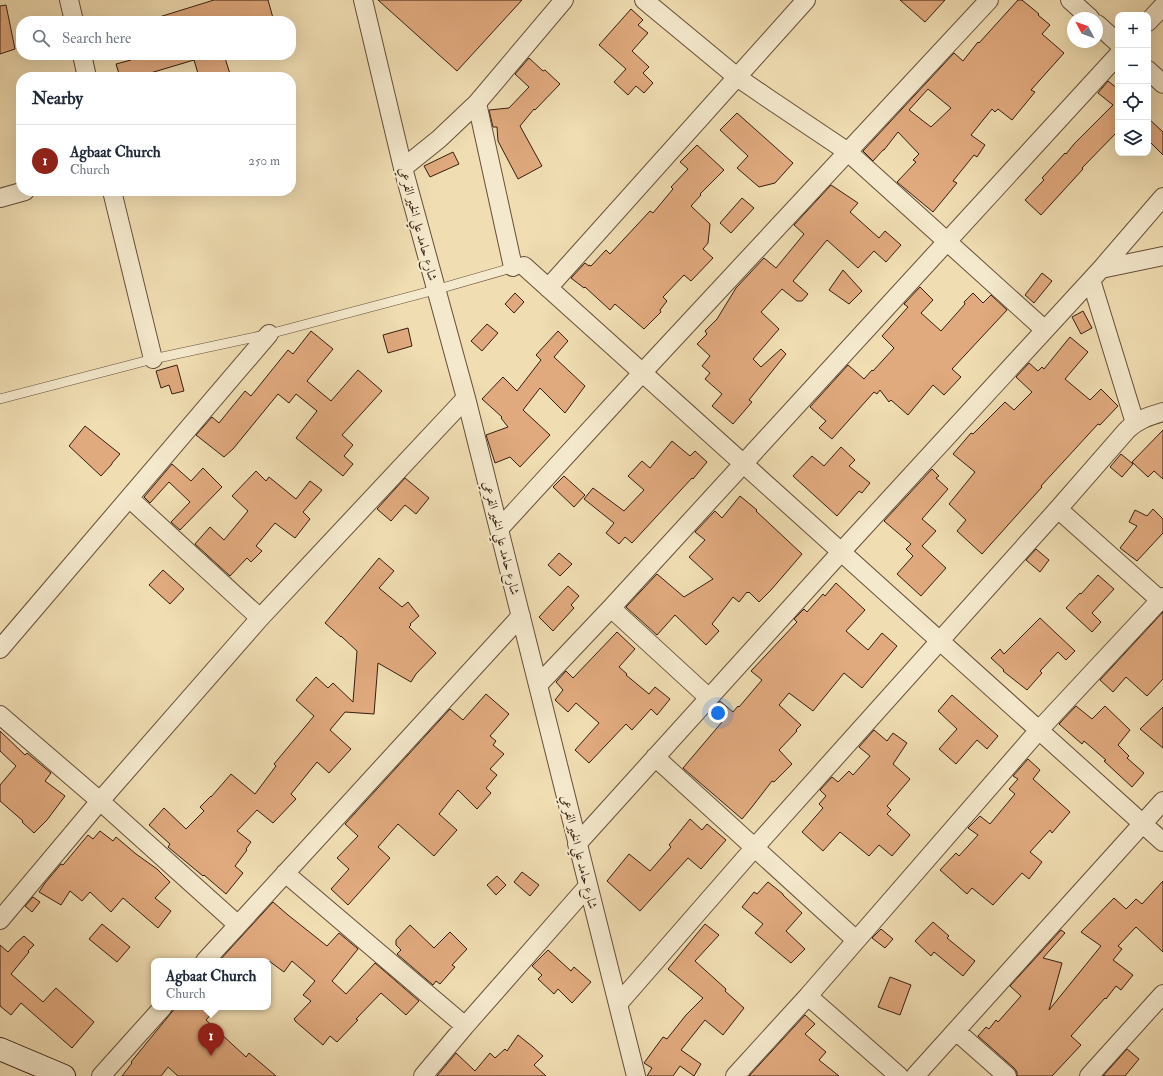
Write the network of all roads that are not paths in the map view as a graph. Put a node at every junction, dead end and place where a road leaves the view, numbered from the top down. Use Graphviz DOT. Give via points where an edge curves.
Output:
graph roads {
  1 [pos="69,0"];
  2 [pos="363,0"];
  3 [pos="564,0"];
  4 [pos="644,0"];
  5 [pos="806,0"];
  6 [pos="989,0"];
  7 [pos="1070,0"];
  8 [pos="1163,6"];
  9 [pos="1083,12"];
  10 [pos="73,16"];
  11 [pos="1151,19"];
  12 [pos="1103,29"];
  13 [pos="1115,40"];
  14 [pos="1115,58"];
  15 [pos="83,60"];
  16 [pos="86,72"];
  17 [pos="1151,73"];
  18 [pos="737,76"];
  19 [pos="1163,84"];
  20 [pos="477,103"];
  21 [pos="848,152"];
  22 [pos="403,168"];
  23 [pos="16,194"];
  24 [pos="113,196"];
  25 [pos="1163,197"];
  26 [pos="0,198"];
  27 [pos="947,241"];
  28 [pos="1163,256"];
  29 [pos="519,267"];
  30 [pos="1096,275"];
  31 [pos="548,288"];
  32 [pos="436,290"];
  33 [pos="1045,330"];
  34 [pos="269,334"];
  35 [pos="153,359"];
  36 [pos="642,373"];
  37 [pos="466,398"];
  38 [pos="0,399"];
  39 [pos="1163,412"];
  40 [pos="1135,423"];
  41 [pos="743,464"];
  42 [pos="129,498"];
  43 [pos="1058,509"];
  44 [pos="499,529"];
  45 [pos="841,552"];
  46 [pos="1162,599"];
  47 [pos="611,608"];
  48 [pos="521,616"];
  49 [pos="260,618"];
  50 [pos="940,641"];
  51 [pos="0,649"];
  52 [pos="538,685"];
  53 [pos="709,698"];
  54 [pos="0,715"];
  55 [pos="1039,730"];
  56 [pos="655,757"];
  57 [pos="100,801"];
  58 [pos="1163,801"];
  59 [pos="1143,824"];
  60 [pos="1163,842"];
  61 [pos="578,844"];
  62 [pos="755,847"];
  63 [pos="285,873"];
  64 [pos="588,886"];
  65 [pos="0,920"];
  66 [pos="238,925"];
  67 [pos="856,940"];
  68 [pos="208,958"];
  69 [pos="1163,994"];
  70 [pos="808,996"];
  71 [pos="618,1004"];
  72 [pos="161,1010"];
  73 [pos="465,1026"];
  74 [pos="956,1031"];
  75 [pos="0,1049"];
  76 [pos="64,1076"];
  77 [pos="101,1076"];
  78 [pos="423,1076"];
  79 [pos="636,1076"];
  80 [pos="735,1076"];
  81 [pos="898,1076"];
  82 [pos="915,1076"];
  83 [pos="1007,1076"];
  84 [pos="1089,1076"];
  1 -- 10 [label="street"];
  2 -- 22 [label="street, شارع حامد علي الخير الفرعي"];
  3 -- 20 [label="street"];
  4 -- 18 [label="street"];
  5 -- 18 [label="street"];
  6 -- 21 [label="street"];
  7 -- 9 [label="street"];
  8 -- 11 [label="street"];
  12 -- 13 [label="street"];
  14 -- 27 [label="street"];
  15 -- 16 [label="street"];
  17 -- 19 [label="street"];
  18 -- 21 [label="street"];
  18 -- 31 [label="street"];
  20 -- 22 [label="street"];
  20 -- 29 [label="street"];
  21 -- 27 [label="street"];
  21 -- 36 [label="street"];
  22 -- 32 [label="street, شارع حامد علي الخير الفرعي"];
  23 -- 26 [label="street"];
  24 -- 35 [label="street"];
  25 -- 30 [label="street"];
  27 -- 33 [label="street"];
  27 -- 41 [label="street"];
  28 -- 30 [label="street"];
  29 -- 31 [label="street"];
  29 -- 32 [label="lane"];
  30 -- 33 [label="street"];
  30 -- 40 [label="street"];
  31 -- 36 [label="street"];
  32 -- 34 [label="lane"];
  32 -- 37 [label="street, شارع حامد علي الخير الفرعي"];
  33 -- 45 [label="street"];
  34 -- 35 [label="lane"];
  34 -- 42 [label="street"];
  35 -- 38 [label="lane"];
  36 -- 41 [label="street"];
  36 -- 44 [label="street"];
  37 -- 44 [label="street, شارع حامد علي الخير الفرعي"];
  37 -- 49 [label="street"];
  39 -- 40 [label="street"];
  40 -- 43 [label="street"];
  41 -- 45 [label="street"];
  41 -- 47 [label="street"];
  42 -- 49 [label="street"];
  42 -- 51 [label="street"];
  43 -- 46 [label="street"];
  43 -- 50 [label="street"];
  44 -- 48 [label="street, شارع حامد علي الخير الفرعي"];
  45 -- 50 [label="street"];
  45 -- 53 [label="street"];
  46 -- 55 [label="street"];
  47 -- 52 [label="street"];
  47 -- 53 [label="street"];
  48 -- 52 [label="street, شارع حامد علي الخير الفرعي"];
  48 -- 63 [label="street"];
  49 -- 57 [label="street"];
  50 -- 55 [label="street"];
  50 -- 62 [label="street"];
  52 -- 61 [label="street, شارع حامد علي الخير الفرعي"];
  53 -- 56 [label="street"];
  54 -- 57 [label="street"];
  55 -- 59 [label="street"];
  55 -- 67 [label="street"];
  56 -- 61 [label="street"];
  56 -- 62 [label="street"];
  57 -- 65 [label="street"];
  57 -- 66 [label="street"];
  58 -- 59 [label="street"];
  59 -- 60 [label="street"];
  59 -- 74 [label="street"];
  61 -- 64 [label="street, شارع حامد علي الخير الفرعي"];
  62 -- 67 [label="street"];
  62 -- 71 [label="street"];
  63 -- 66 [label="street"];
  63 -- 73 [label="street"];
  64 -- 71 [label="street, شارع حامد علي الخير الفرعي"];
  64 -- 73 [label="street"];
  66 -- 68 [label="street"];
  67 -- 70 [label="street"];
  69 -- 84 [label="street"];
  70 -- 80 [label="street"];
  70 -- 81 [label="street"];
  71 -- 79 [label="street, شارع حامد علي الخير الفرعي"];
  72 -- 77 [label="street"];
  73 -- 78 [label="street"];
  74 -- 82 [label="street"];
  74 -- 83 [label="street"];
  75 -- 76 [label="main road"];
}
